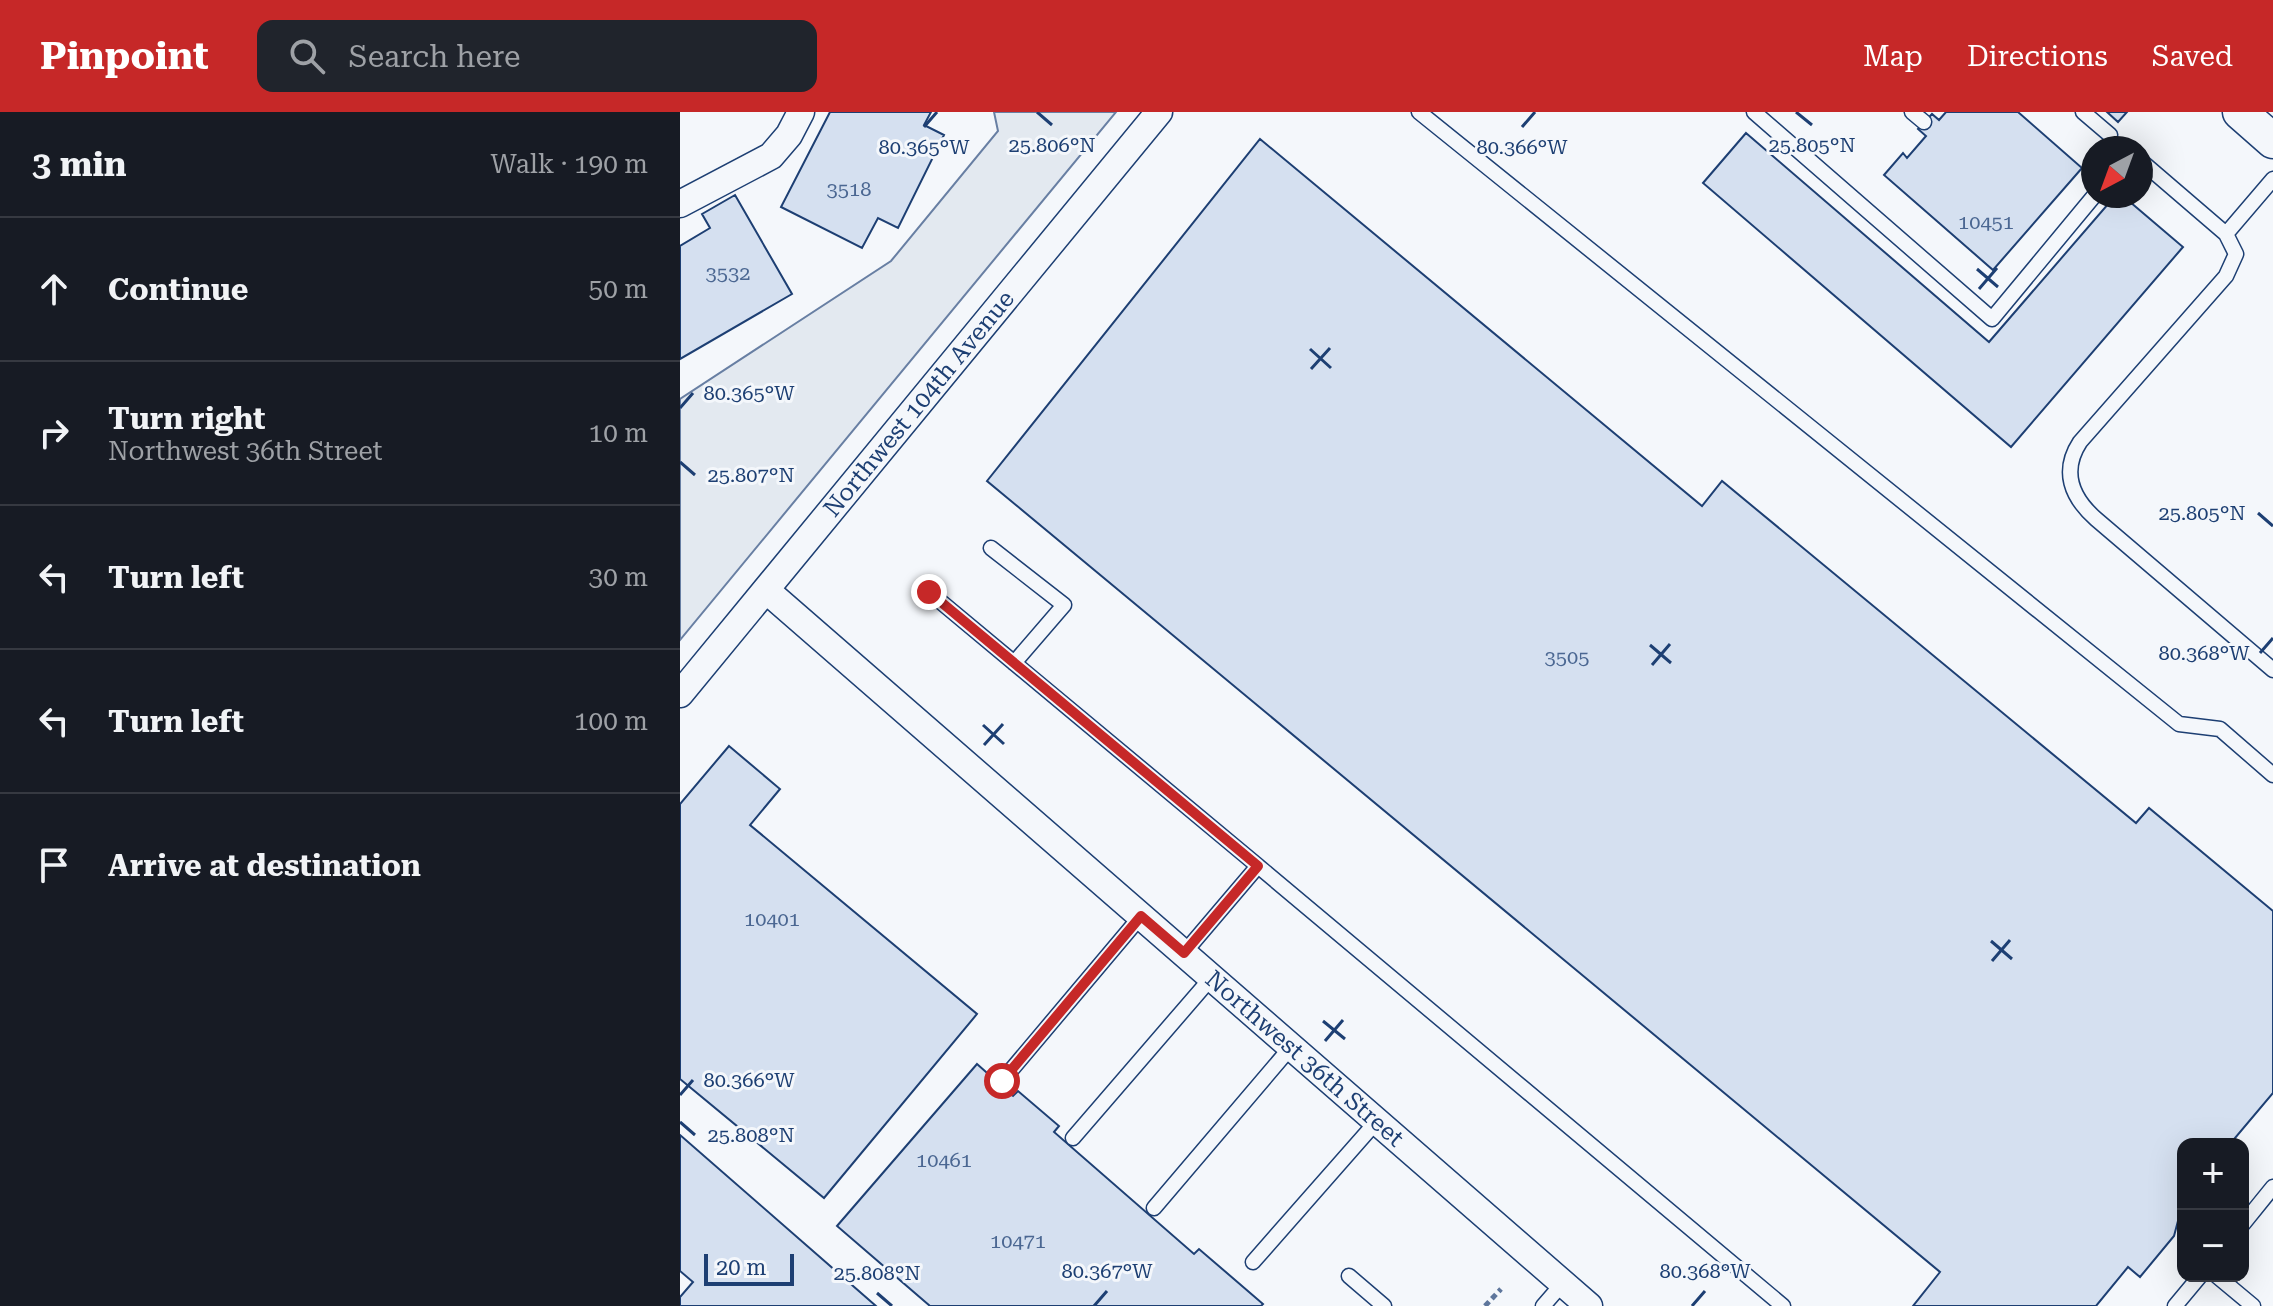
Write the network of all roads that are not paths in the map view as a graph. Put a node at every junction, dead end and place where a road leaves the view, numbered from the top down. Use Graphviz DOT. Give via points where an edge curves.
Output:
graph roads {
  1 [pos="801,112"];
  2 [pos="1159,112"];
  3 [pos="1419,112"];
  4 [pos="1754,112"];
  5 [pos="1912,112"];
  6 [pos="2083,112"];
  7 [pos="2240,112"];
  8 [pos="1924,122"];
  9 [pos="2110,135"];
  10 [pos="2273,141"];
  11 [pos="2153,171"];
  12 [pos="2273,179"];
  13 [pos="680,204"];
  14 [pos="2084,208"];
  15 [pos="2226,234"];
  16 [pos="991,548"];
  17 [pos="766,590"];
  18 [pos="929,592"];
  19 [pos="1014,663"];
  20 [pos="2273,670"];
  21 [pos="680,694"];
  22 [pos="2273,775"];
  23 [pos="1258,866"];
  24 [pos="1141,916"];
  25 [pos="1184,953"];
  26 [pos="1212,977"];
  27 [pos="1291,1047"];
  28 [pos="1002,1081"];
  29 [pos="1377,1121"];
  30 [pos="1073,1138"];
  31 [pos="2273,1187"];
  32 [pos="1154,1208"];
  33 [pos="2249,1217"];
  34 [pos="1253,1262"];
  35 [pos="1349,1276"];
  36 [pos="2195,1282"];
  37 [pos="2224,1282"];
  38 [pos="1563,1283"];
  39 [pos="1384,1306"];
  40 [pos="1543,1306"];
  41 [pos="1589,1306"];
  42 [pos="1783,1306"];
  43 [pos="2175,1306"];
  44 [pos="2253,1306"];
  1 -- 13 [label="street" via="771,156"];
  2 -- 17 [label="street, Northwest 104th Avenue"];
  3 -- 22 [label="lane" via="2179,724 2220,729"];
  4 -- 14 [label="lane" via="1992,319"];
  5 -- 8 [label="lane"];
  6 -- 9 [label="lane"];
  7 -- 10 [label="street"];
  11 -- 15 [label="lane"];
  12 -- 15 [label="lane"];
  15 -- 20 [label="lane" via="2236,254 2226,276 2080,442 2069,476 2085,509"];
  16 -- 19 [label="lane" via="1064,605"];
  17 -- 21 [label="street, Northwest 104th Avenue"];
  17 -- 24 [label="street, Northwest 36th Street"];
  18 -- 19 [label="lane"];
  19 -- 23 [label="lane"];
  23 -- 25 [label="lane"];
  23 -- 42 [label="lane"];
  24 -- 25 [label="street, Northwest 36th Street"];
  24 -- 28 [label="lane"];
  25 -- 26 [label="street, Northwest 36th Street"];
  26 -- 27 [label="street, Northwest 36th Street"];
  26 -- 30 [label="lane"];
  27 -- 29 [label="street, Northwest 36th Street"];
  27 -- 32 [label="lane"];
  29 -- 34 [label="lane"];
  29 -- 38 [label="street, Northwest 36th Street"];
  31 -- 33 [label="lane"];
  35 -- 39 [label="lane"];
  36 -- 43 [label="lane"];
  37 -- 44 [label="lane"];
  38 -- 40 [label="lane"];
  38 -- 41 [label="street, Northwest 36th Street"];
}
